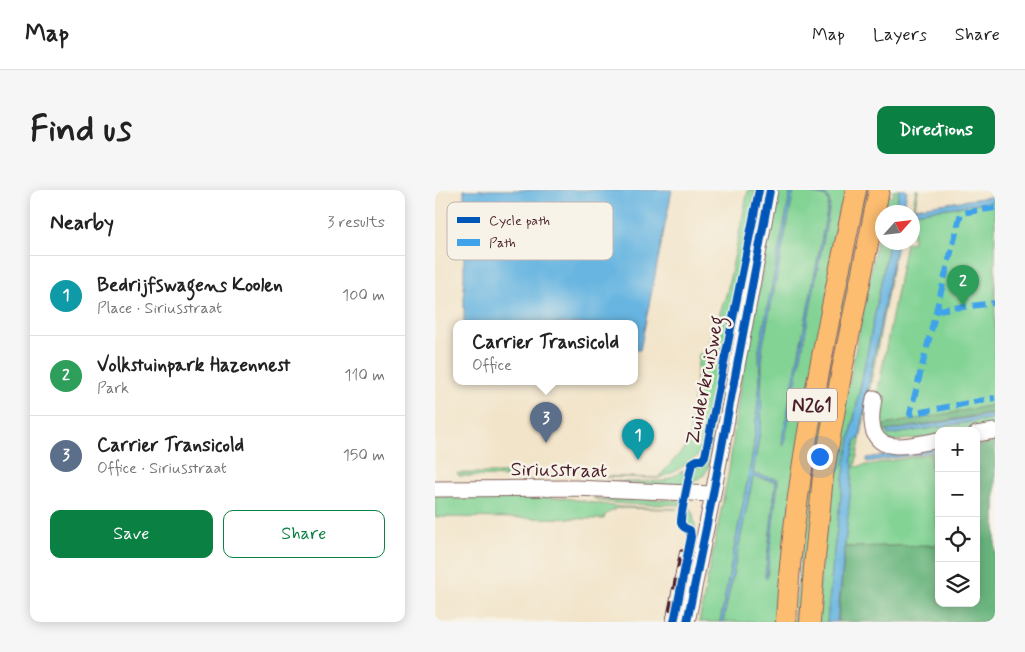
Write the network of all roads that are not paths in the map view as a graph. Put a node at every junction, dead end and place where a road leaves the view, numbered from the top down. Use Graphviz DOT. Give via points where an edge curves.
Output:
graph roads {
  1 [pos="770,190"];
  2 [pos="856,190"];
  3 [pos="879,190"];
  4 [pos="874,398"];
  5 [pos="995,431"];
  6 [pos="980,433"];
  7 [pos="935,441"];
  8 [pos="435,489"];
  9 [pos="713,494"];
  10 [pos="688,620"];
  11 [pos="786,622"];
  12 [pos="810,622"];
  1 -- 9 [label="street, Zuiderkruisweg"];
  2 -- 11 [label="main road, N261" via="808,424 788,574"];
  3 -- 12 [label="main road, N261" via="823,476"];
  4 -- 7 [label="street" via="871,422 876,439 886,446"];
  5 -- 6 [label="street"];
  8 -- 9 [label="street, Siriusstraat" via="575,488"];
  9 -- 10 [label="street, Zuiderkruisweg"];
}
